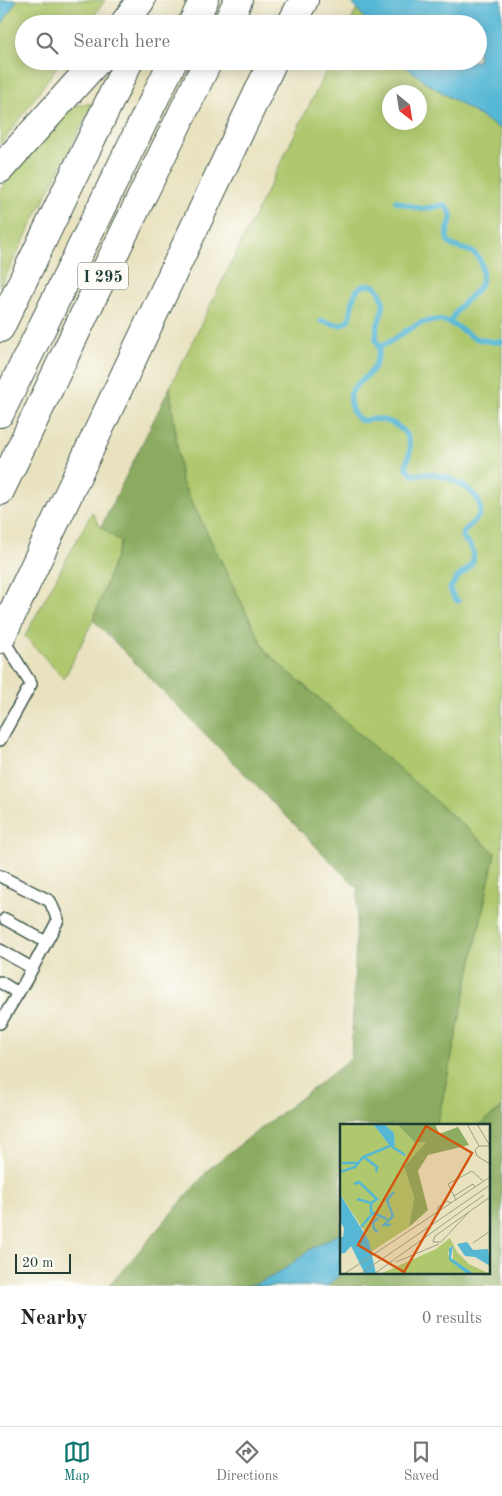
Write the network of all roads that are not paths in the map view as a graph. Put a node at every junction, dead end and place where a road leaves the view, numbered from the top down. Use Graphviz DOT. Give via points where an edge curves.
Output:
graph roads {
  1 [pos="141,0"];
  2 [pos="158,0"];
  3 [pos="204,0"];
  4 [pos="238,0"];
  5 [pos="130,15"];
  6 [pos="152,15"];
  7 [pos="196,15"];
  8 [pos="231,15"];
  9 [pos="89,70"];
  10 [pos="126,70"];
  11 [pos="170,70"];
  12 [pos="204,70"];
  13 [pos="269,70"];
  14 [pos="0,169"];
  15 [pos="0,328"];
  16 [pos="0,413"];
  17 [pos="0,491"];
  18 [pos="1,638"];
  19 [pos="0,740"];
  20 [pos="0,876"];
  21 [pos="5,919"];
  22 [pos="46,942"];
  23 [pos="0,950"];
  24 [pos="32,968"];
  25 [pos="0,982"];
  26 [pos="18,993"];
  27 [pos="2,1016"];
  1 -- 5 [label="main road"];
  2 -- 6 [label="main road"];
  3 -- 7 [label="main road"];
  4 -- 8 [label="main road"];
  9 -- 14 [label="main road"];
  10 -- 15 [label="main road"];
  11 -- 16 [label="main road, I 295"];
  12 -- 17 [label="main road, I 295"];
  13 -- 18 [label="main road"];
  18 -- 19 [label="lane" via="30,684"];
  20 -- 22 [label="lane" via="50,902 58,920"];
  21 -- 22 [label="lane"];
  22 -- 24 [label="lane"];
  23 -- 24 [label="lane"];
  24 -- 26 [label="lane"];
  25 -- 26 [label="lane"];
  26 -- 27 [label="lane"];
}
